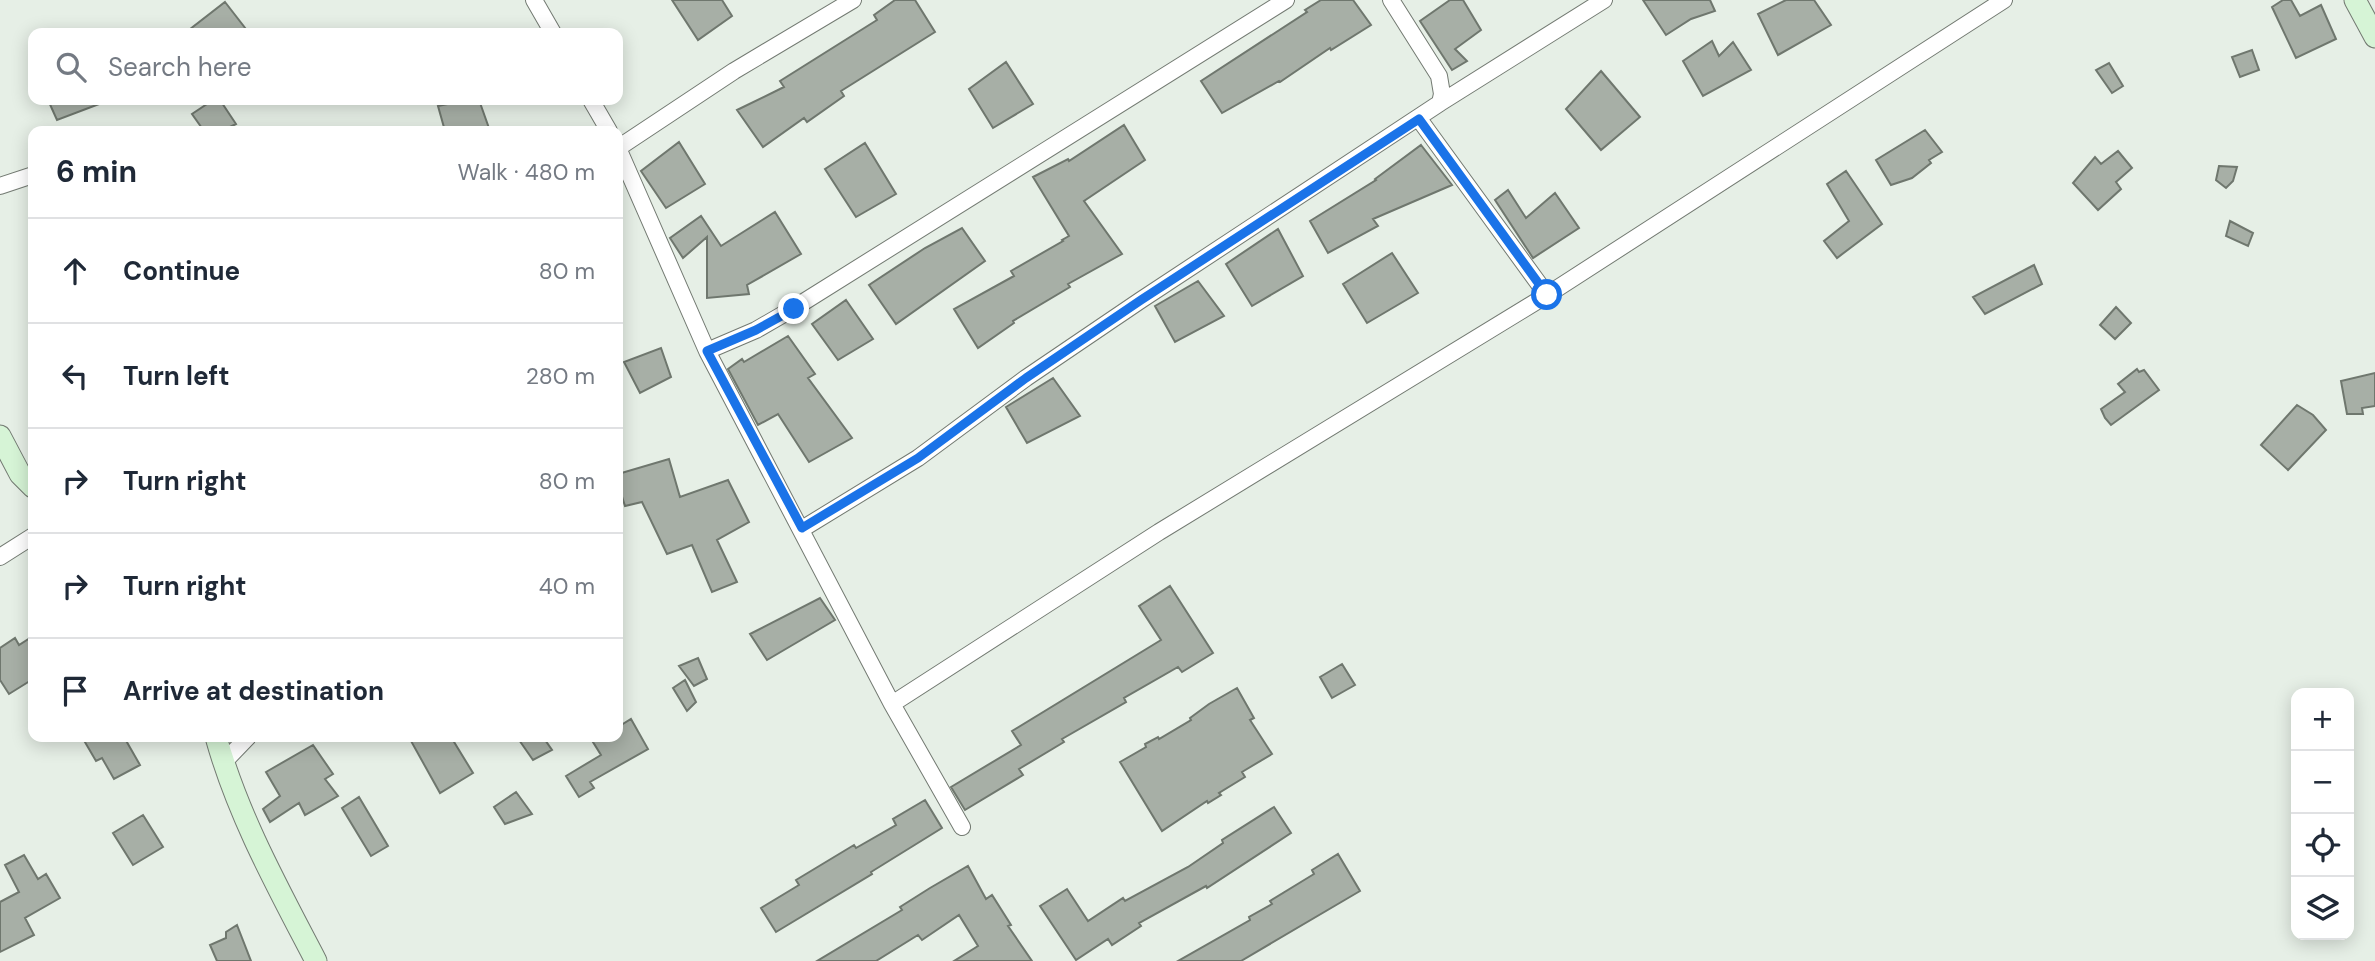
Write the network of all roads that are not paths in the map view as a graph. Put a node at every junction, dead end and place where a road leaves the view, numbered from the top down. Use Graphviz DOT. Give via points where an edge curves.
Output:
graph roads {
  1 [pos="534,0"];
  2 [pos="853,0"];
  3 [pos="1286,0"];
  4 [pos="1391,0"];
  5 [pos="1604,0"];
  6 [pos="2004,0"];
  7 [pos="2355,0"];
  8 [pos="550,28"];
  9 [pos="2375,37"];
  10 [pos="1440,103"];
  11 [pos="594,105"];
  12 [pos="1419,119"];
  13 [pos="605,126"];
  14 [pos="623,145"];
  15 [pos="623,159"];
  16 [pos="28,176"];
  17 [pos="0,186"];
  18 [pos="1547,295"];
  19 [pos="707,351"];
  20 [pos="0,436"];
  21 [pos="28,482"];
  22 [pos="802,528"];
  23 [pos="28,539"];
  24 [pos="0,557"];
  25 [pos="892,704"];
  26 [pos="217,742"];
  27 [pos="243,742"];
  28 [pos="223,763"];
  29 [pos="962,827"];
  30 [pos="316,961"];
  1 -- 8 [label="street"];
  2 -- 14 [label="street"];
  3 -- 19 [label="street" via="794,309"];
  4 -- 10 [label="street" via="1439,76"];
  5 -- 10 [label="street"];
  6 -- 18 [label="street"];
  7 -- 9 [label="street"];
  10 -- 12 [label="street"];
  11 -- 13 [label="street"];
  12 -- 18 [label="street"];
  12 -- 22 [label="street" via="1130,307 918,458"];
  15 -- 19 [label="street"];
  16 -- 17 [label="street"];
  18 -- 25 [label="street" via="1159,532"];
  19 -- 22 [label="street"];
  20 -- 21 [label="street"];
  22 -- 25 [label="street"];
  23 -- 24 [label="street"];
  25 -- 29 [label="street"];
  26 -- 28 [label="street"];
  27 -- 28 [label="street"];
  28 -- 30 [label="street" via="259,852"];
}
